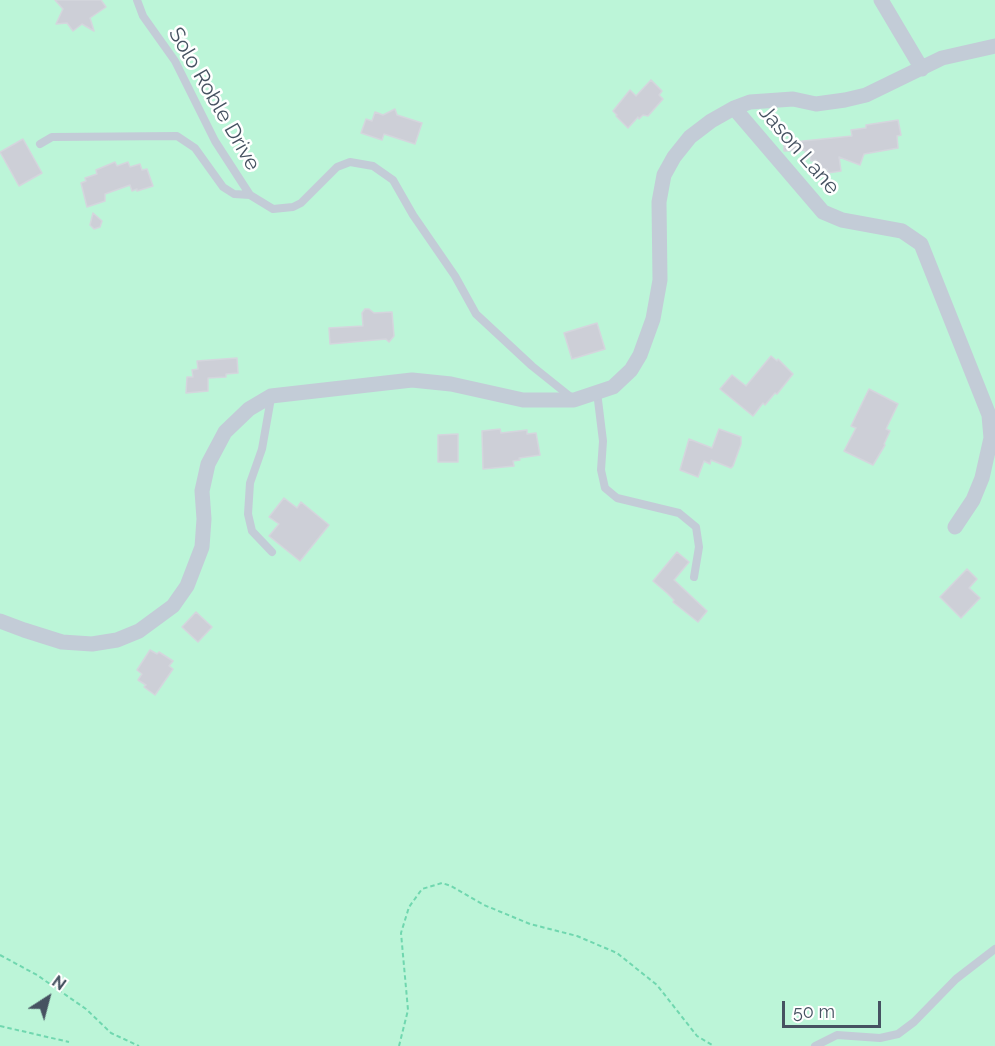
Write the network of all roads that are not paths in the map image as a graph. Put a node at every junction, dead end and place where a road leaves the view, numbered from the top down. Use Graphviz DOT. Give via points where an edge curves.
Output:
graph roads {
  1 [pos="137,0"];
  2 [pos="881,0"];
  3 [pos="995,46"];
  4 [pos="922,69"];
  5 [pos="734,108"];
  6 [pos="40,144"];
  7 [pos="250,195"];
  8 [pos="597,392"];
  9 [pos="271,396"];
  10 [pos="574,400"];
  11 [pos="955,527"];
  12 [pos="272,552"];
  13 [pos="694,577"];
  14 [pos="0,621"];
  15 [pos="995,949"];
  16 [pos="815,1046"];
  1 -- 7 [label="lane, Solo Roble Drive" via="143,16 175,61 214,141"];
  2 -- 4 [label="street"];
  3 -- 4 [label="street" via="942,58"];
  4 -- 5 [label="street" via="866,95 844,100 816,104 793,99 750,102"];
  5 -- 8 [label="street" via="690,137 664,175 659,202 660,280 653,319 631,370 614,387"];
  5 -- 11 [label="street, Jason Lane" via="823,212 842,220 902,231 921,244 989,415 991,438 982,478"];
  6 -- 7 [label="lane" via="52,137 177,136 195,148 223,187 234,194"];
  7 -- 10 [label="lane, Solo Roble Drive" via="273,209 293,207 337,167 350,162 373,166 393,180 476,314"];
  8 -- 10 [label="street"];
  8 -- 13 [label="lane" via="605,488 617,498 679,513 696,527 699,547"];
  9 -- 10 [label="street" via="412,380 523,400"];
  9 -- 12 [label="lane" via="262,449 250,483 248,514 252,531"];
  9 -- 14 [label="street" via="249,409 225,432 208,464 202,490 202,547 187,586 173,606 139,631 92,644 62,642"];
  15 -- 16 [label="lane" via="956,979 898,1034 879,1038 837,1035"];
}
